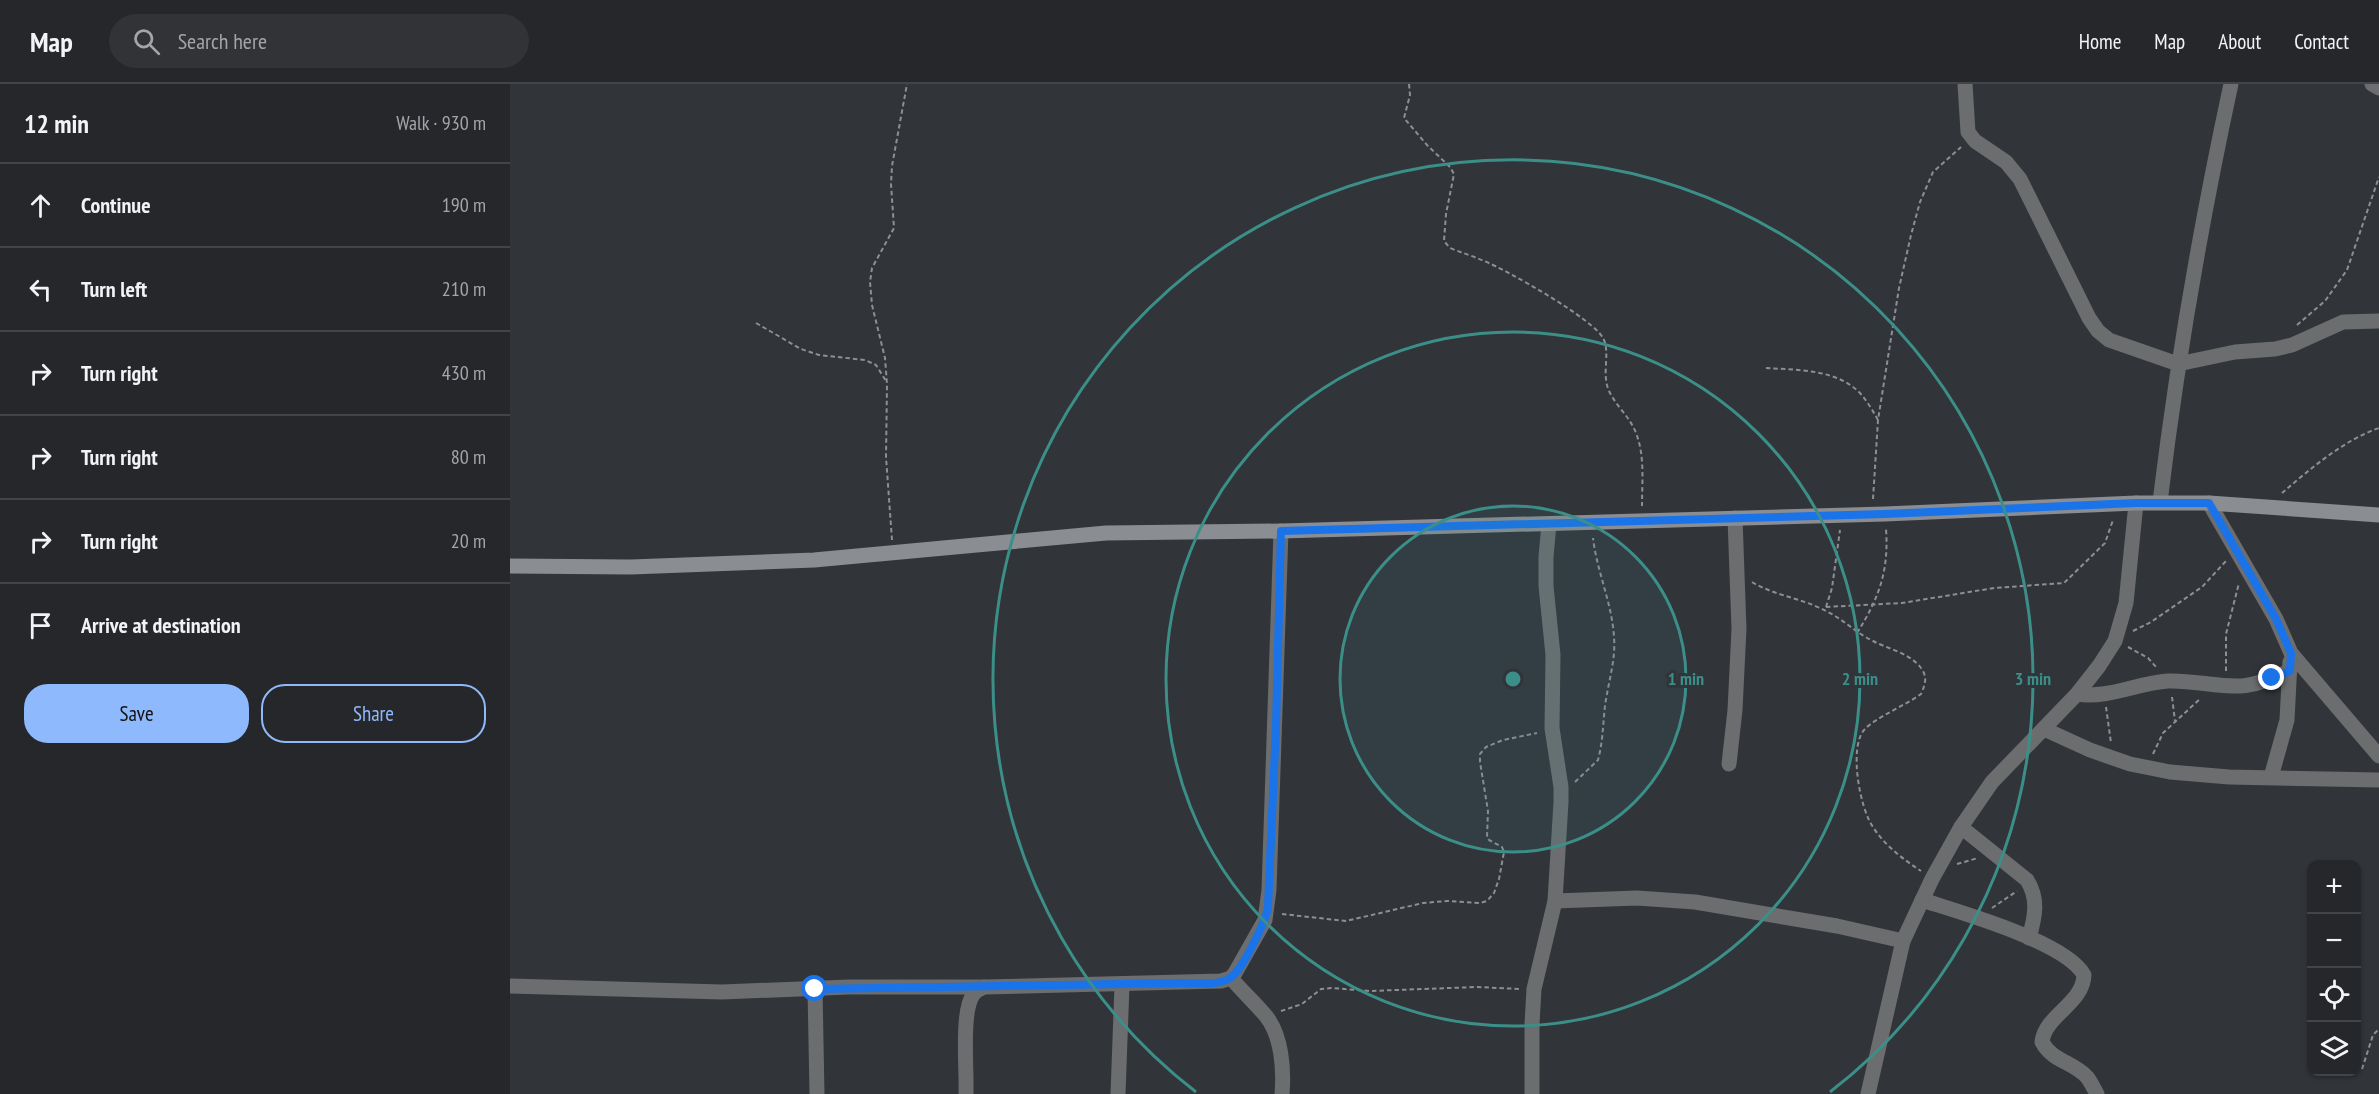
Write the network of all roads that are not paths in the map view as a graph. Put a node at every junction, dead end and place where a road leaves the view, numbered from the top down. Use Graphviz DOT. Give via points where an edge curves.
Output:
graph roads {
  1 [pos="1965,84"];
  2 [pos="2231,84"];
  3 [pos="2372,84"];
  4 [pos="2379,88"];
  5 [pos="2379,321"];
  6 [pos="2178,364"];
  7 [pos="2160,502"];
  8 [pos="2136,503"];
  9 [pos="2209,503"];
  10 [pos="2379,515"];
  11 [pos="1735,518"];
  12 [pos="1550,524"];
  13 [pos="1281,531"];
  14 [pos="510,566"];
  15 [pos="2291,653"];
  16 [pos="2290,671"];
  17 [pos="2077,694"];
  18 [pos="2044,729"];
  19 [pos="2379,756"];
  20 [pos="1729,764"];
  21 [pos="2271,777"];
  22 [pos="2379,780"];
  23 [pos="1960,826"];
  24 [pos="1922,900"];
  25 [pos="1555,901"];
  26 [pos="2028,938"];
  27 [pos="1903,940"];
  28 [pos="1230,978"];
  29 [pos="1122,984"];
  30 [pos="510,986"];
  31 [pos="984,987"];
  32 [pos="815,989"];
  33 [pos="817,1094"];
  34 [pos="966,1094"];
  35 [pos="1118,1094"];
  36 [pos="1282,1094"];
  37 [pos="1532,1094"];
  38 [pos="1868,1094"];
  39 [pos="2097,1094"];
  1 -- 6 [label="street" via="1968,132 2006,162 2020,179 2097,331 2109,340"];
  2 -- 6 [label="street"];
  3 -- 4 [label="street"];
  5 -- 6 [label="street" via="2343,322 2292,345"];
  6 -- 7 [label="street"];
  7 -- 8 [label="street"];
  7 -- 9 [label="street"];
  8 -- 11 [label="street"];
  8 -- 17 [label="street" via="2122,622 2099,666"];
  9 -- 10 [label="street"];
  9 -- 15 [label="street" via="2276,619"];
  11 -- 12 [label="street"];
  11 -- 20 [label="street" via="1738,657"];
  12 -- 13 [label="street"];
  12 -- 25 [label="street" via="1546,577 1553,655 1552,728 1562,787"];
  13 -- 14 [label="street" via="1106,533 814,560 631,567"];
  13 -- 28 [label="street" via="1267,913 1241,965"];
  15 -- 16 [label="street"];
  15 -- 19 [label="street"];
  16 -- 17 [label="street" via="2258,683 2220,686 2168,681 2103,695"];
  16 -- 21 [label="street" via="2287,720"];
  17 -- 18 [label="street"];
  18 -- 21 [label="street" via="2110,757 2148,768 2229,777"];
  18 -- 23 [label="street" via="1992,782"];
  21 -- 22 [label="street"];
  23 -- 24 [label="street"];
  23 -- 26 [label="street" via="2027,879 2034,890 2036,904"];
  24 -- 26 [label="street"];
  24 -- 27 [label="street"];
  25 -- 27 [label="street" via="1637,898 1695,902"];
  25 -- 37 [label="street" via="1534,990"];
  26 -- 39 [label="street" via="2069,959 2084,975 2079,990 2043,1033 2042,1042 2054,1057 2087,1077"];
  27 -- 38 [label="street"];
  28 -- 29 [label="street"];
  28 -- 36 [label="street" via="1268,1018 1280,1055"];
  29 -- 31 [label="street"];
  29 -- 35 [label="street"];
  30 -- 32 [label="street" via="689,992"];
  31 -- 32 [label="street"];
  31 -- 34 [label="street" via="973,993 968,1005"];
  32 -- 33 [label="street"];
}
